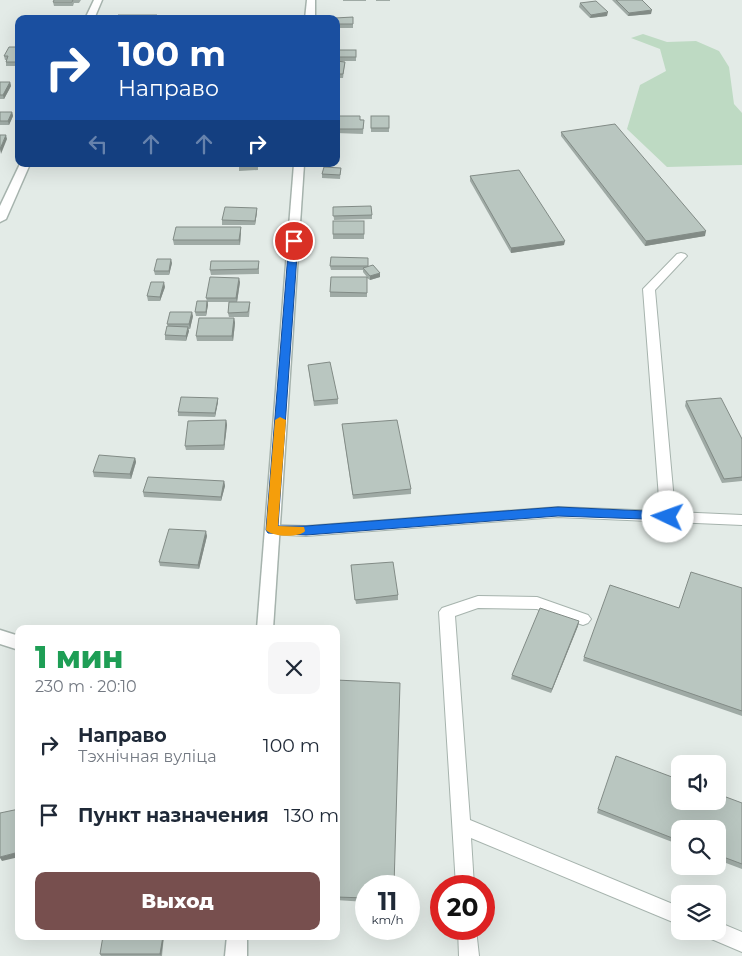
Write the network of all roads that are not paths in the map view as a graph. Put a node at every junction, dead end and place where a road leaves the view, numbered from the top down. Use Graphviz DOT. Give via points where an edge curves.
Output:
graph roads {
  1 [pos="98,0"];
  2 [pos="311,0"];
  3 [pos="91,15"];
  4 [pos="310,15"];
  5 [pos="24,167"];
  6 [pos="299,167"];
  7 [pos="0,219"];
  8 [pos="681,256"];
  9 [pos="668,517"];
  10 [pos="742,520"];
  11 [pos="272,530"];
  12 [pos="583,619"];
  13 [pos="265,625"];
  14 [pos="0,637"];
  15 [pos="15,642"];
  16 [pos="461,825"];
  17 [pos="464,875"];
  18 [pos="671,912"];
  19 [pos="726,935"];
  20 [pos="237,940"];
  21 [pos="468,940"];
  22 [pos="742,942"];
  23 [pos="236,956"];
  24 [pos="469,956"];
  1 -- 3 [label="street"];
  2 -- 4 [label="street"];
  5 -- 7 [label="street"];
  6 -- 11 [label="street"];
  8 -- 9 [label="lane" via="649,289"];
  9 -- 10 [label="lane"];
  9 -- 11 [label="lane" via="558,512 306,531"];
  11 -- 13 [label="street"];
  12 -- 16 [label="lane" via="537,603 478,602 447,612"];
  14 -- 15 [label="street"];
  16 -- 17 [label="lane"];
  16 -- 18 [label="lane"];
  19 -- 22 [label="lane"];
  20 -- 23 [label="street"];
  21 -- 24 [label="lane"];
}
